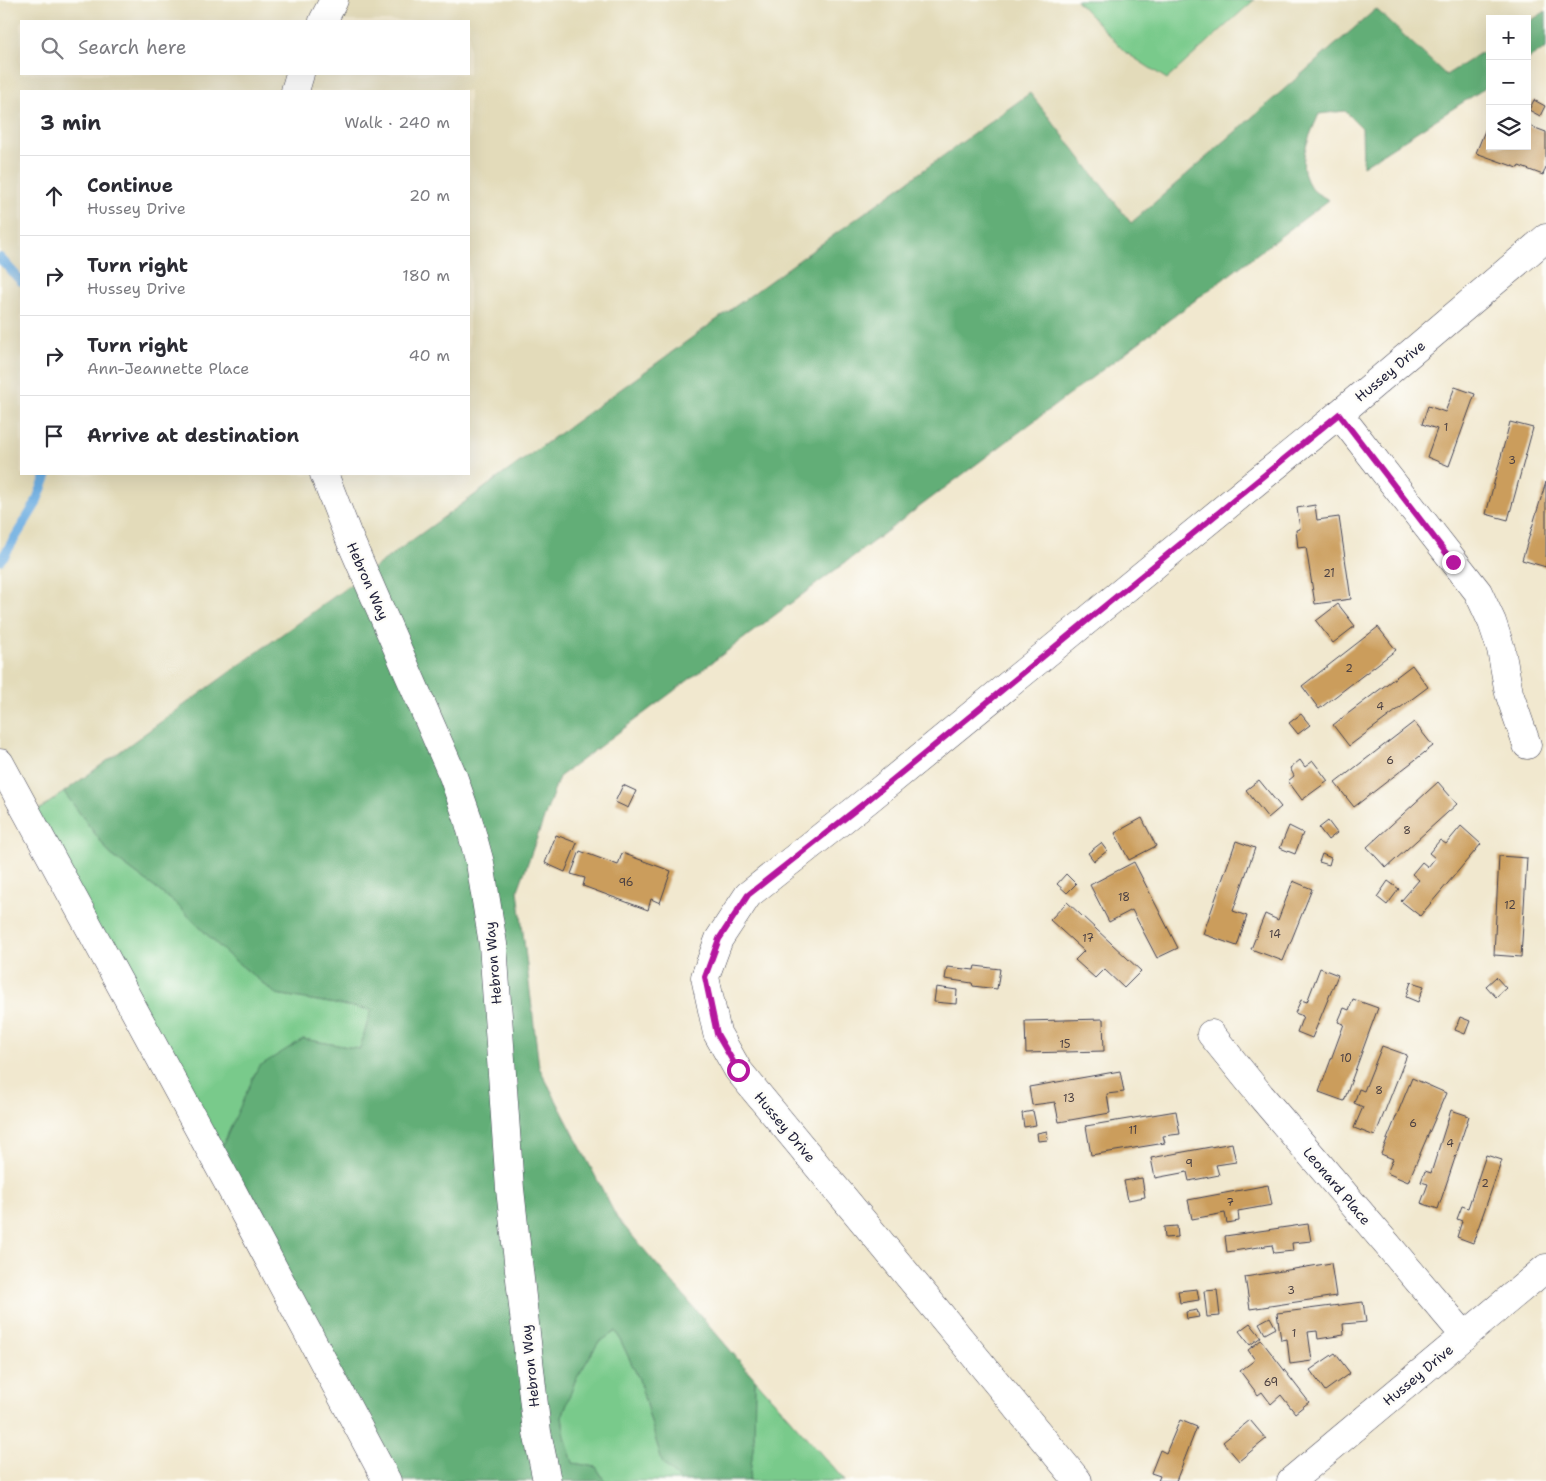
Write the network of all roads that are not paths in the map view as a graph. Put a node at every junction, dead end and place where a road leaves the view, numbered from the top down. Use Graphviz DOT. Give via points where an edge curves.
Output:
graph roads {
  1 [pos="334,0"];
  2 [pos="324,20"];
  3 [pos="300,75"];
  4 [pos="295,90"];
  5 [pos="1546,238"];
  6 [pos="1339,414"];
  7 [pos="324,475"];
  8 [pos="1527,745"];
  9 [pos="0,763"];
  10 [pos="1211,1034"];
  11 [pos="1546,1268"];
  12 [pos="1465,1336"];
  13 [pos="387,1481"];
  14 [pos="547,1481"];
  15 [pos="1078,1481"];
  16 [pos="1291,1481"];
  1 -- 2 [label="street"];
  3 -- 4 [label="street"];
  5 -- 6 [label="street, Hussey Drive"];
  6 -- 8 [label="street" via="1478,592 1501,650 1509,694"];
  6 -- 15 [label="street, Hussey Drive" via="748,895 719,939 705,977 717,1034 738,1070"];
  7 -- 14 [label="street, Hebron Way" via="453,776 480,863 493,944 511,1199 537,1432"];
  9 -- 13 [label="street"];
  10 -- 12 [label="street, Leonard Place"];
  11 -- 12 [label="street, Hussey Drive"];
  12 -- 16 [label="street, Hussey Drive"];
}
